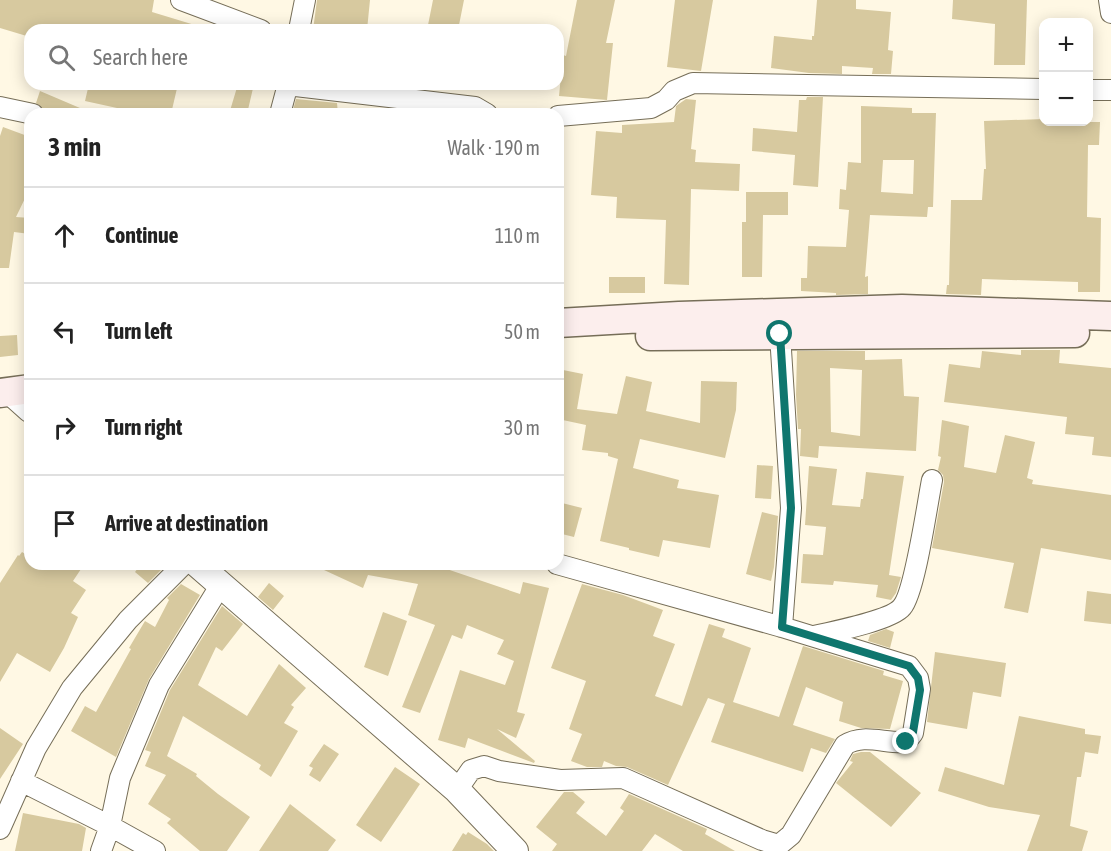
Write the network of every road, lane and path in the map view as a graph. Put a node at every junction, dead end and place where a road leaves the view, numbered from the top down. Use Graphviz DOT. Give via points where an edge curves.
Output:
graph roads {
  1 [pos="181,0"];
  2 [pos="305,0"];
  3 [pos="1109,0"];
  4 [pos="1111,13"];
  5 [pos="245,24"];
  6 [pos="300,24"];
  7 [pos="1039,89"];
  8 [pos="286,90"];
  9 [pos="339,90"];
  10 [pos="1093,90"];
  11 [pos="1111,90"];
  12 [pos="0,107"];
  13 [pos="282,108"];
  14 [pos="478,108"];
  15 [pos="24,112"];
  16 [pos="564,115"];
  17 [pos="1111,316"];
  18 [pos="564,323"];
  19 [pos="1111,333"];
  20 [pos="780,334"];
  21 [pos="564,339"];
  22 [pos="932,480"];
  23 [pos="564,566"];
  24 [pos="178,570"];
  25 [pos="203,570"];
  26 [pos="220,586"];
  27 [pos="782,627"];
  28 [pos="814,636"];
  29 [pos="21,781"];
  30 [pos="457,790"];
  31 [pos="111,826"];
  32 [pos="0,829"];
  33 [pos="101,851"];
  34 [pos="155,851"];
  35 [pos="515,851"];
  1 -- 5 [label="street"];
  2 -- 6 [label="street"];
  3 -- 4 [label="street"];
  7 -- 16 [label="street" via="693,83 651,108"];
  8 -- 13 [label="street"];
  9 -- 14 [label="street"];
  10 -- 11 [label="street"];
  12 -- 15 [label="street"];
  17 -- 18 [label="main road" via="902,309"];
  19 -- 20 [label="main road"];
  20 -- 21 [label="main road"];
  20 -- 27 [label="street" via="791,508"];
  22 -- 28 [label="street" via="910,588 902,607 889,616"];
  23 -- 27 [label="street"];
  24 -- 29 [label="street" via="128,620 72,688"];
  25 -- 26 [label="street"];
  26 -- 30 [label="street"];
  26 -- 31 [label="street" via="159,685 120,778"];
  27 -- 28 [label="street"];
  28 -- 30 [label="street" via="909,666 918,678 920,690 913,732 906,742 863,738 845,745 791,835 779,845 623,778 560,780 484,766 471,770"];
  29 -- 31 [label="street"];
  29 -- 32 [label="street"];
  30 -- 35 [label="street"];
  31 -- 33 [label="street"];
  31 -- 34 [label="street"];
}
